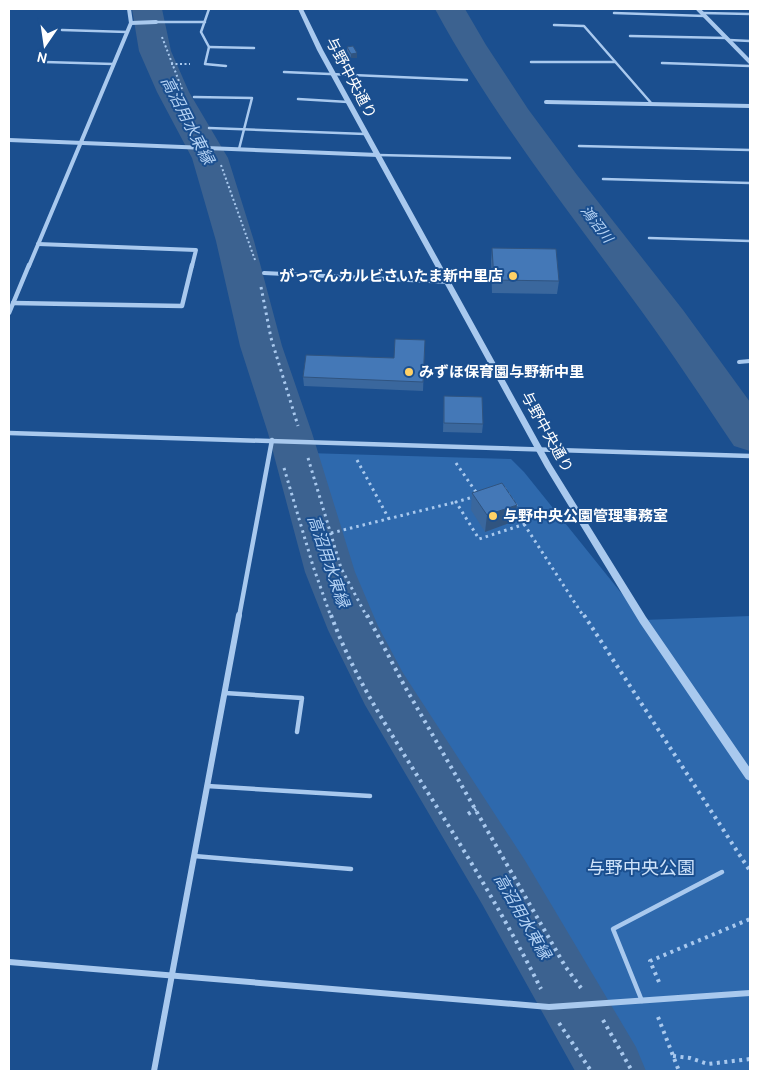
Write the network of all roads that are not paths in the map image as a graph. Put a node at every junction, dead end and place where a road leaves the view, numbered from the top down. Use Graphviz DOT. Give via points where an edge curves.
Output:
graph roads {
  1 [pos="129,9"];
  2 [pos="209,9"];
  3 [pos="300,9"];
  4 [pos="698,9"];
  5 [pos="614,13"];
  6 [pos="703,14"];
  7 [pos="750,14"];
  8 [pos="157,22"];
  9 [pos="205,22"];
  10 [pos="131,23"];
  11 [pos="554,25"];
  12 [pos="62,30"];
  13 [pos="127,32"];
  14 [pos="630,36"];
  15 [pos="728,39"];
  16 [pos="750,41"];
  17 [pos="209,47"];
  18 [pos="254,48"];
  19 [pos="744,56"];
  20 [pos="750,56"];
  21 [pos="45,62"];
  22 [pos="531,62"];
  23 [pos="616,62"];
  24 [pos="662,63"];
  25 [pos="113,64"];
  26 [pos="750,64"];
  27 [pos="226,66"];
  28 [pos="284,72"];
  29 [pos="334,75"];
  30 [pos="467,80"];
  31 [pos="194,97"];
  32 [pos="298,100"];
  33 [pos="348,102"];
  34 [pos="546,102"];
  35 [pos="652,104"];
  36 [pos="750,106"];
  37 [pos="209,128"];
  38 [pos="244,129"];
  39 [pos="365,134"];
  40 [pos="9,140"];
  41 [pos="80,142"];
  42 [pos="579,146"];
  43 [pos="239,149"];
  44 [pos="750,150"];
  45 [pos="378,155"];
  46 [pos="510,158"];
  47 [pos="603,179"];
  48 [pos="750,183"];
  49 [pos="649,238"];
  50 [pos="750,241"];
  51 [pos="38,244"];
  52 [pos="264,273"];
  53 [pos="449,282"];
  54 [pos="13,303"];
  55 [pos="9,314"];
  56 [pos="750,361"];
  57 [pos="739,362"];
  58 [pos="9,433"];
  59 [pos="276,441"];
  60 [pos="539,449"];
  61 [pos="750,456"];
  62 [pos="225,693"];
  63 [pos="297,732"];
  64 [pos="750,776"];
  65 [pos="207,786"];
  66 [pos="370,796"];
  67 [pos="194,856"];
  68 [pos="351,868"];
  69 [pos="722,872"];
  70 [pos="9,962"];
  71 [pos="171,975"];
  72 [pos="750,993"];
  73 [pos="642,1000"];
  74 [pos="154,1071"];
  1 -- 10 [label="street"];
  2 -- 9 [label="lane"];
  3 -- 29 [label="street, 与野中央通り"];
  4 -- 6 [label="street"];
  5 -- 6 [label="lane"];
  6 -- 7 [label="lane"];
  6 -- 15 [label="street"];
  8 -- 9 [label="lane"];
  8 -- 10 [label="street"];
  9 -- 17 [label="lane" via="202,32"];
  10 -- 13 [label="street"];
  11 -- 23 [label="lane" via="584,26"];
  12 -- 13 [label="lane"];
  13 -- 25 [label="street"];
  14 -- 15 [label="lane"];
  15 -- 16 [label="lane"];
  15 -- 19 [label="street"];
  17 -- 18 [label="lane"];
  17 -- 27 [label="lane" via="205,64"];
  19 -- 20 [label="lane"];
  19 -- 26 [label="street"];
  21 -- 25 [label="lane"];
  22 -- 23 [label="lane"];
  23 -- 35 [label="lane"];
  24 -- 26 [label="lane"];
  25 -- 41 [label="street"];
  28 -- 29 [label="lane"];
  29 -- 30 [label="lane"];
  29 -- 33 [label="street, 与野中央通り"];
  31 -- 38 [label="lane" via="252,98"];
  32 -- 33 [label="lane"];
  33 -- 39 [label="street, 与野中央通り"];
  34 -- 35 [label="street"];
  35 -- 36 [label="street"];
  37 -- 38 [label="lane"];
  38 -- 39 [label="lane"];
  38 -- 43 [label="lane"];
  39 -- 45 [label="street, 与野中央通り"];
  40 -- 41 [label="street"];
  41 -- 43 [label="street"];
  41 -- 51 [label="street"];
  42 -- 44 [label="lane"];
  43 -- 45 [label="street"];
  45 -- 46 [label="lane"];
  45 -- 53 [label="street, 与野中央通り"];
  47 -- 48 [label="lane"];
  49 -- 50 [label="lane"];
  51 -- 54 [label="street"];
  51 -- 54 [label="street" via="196,250 182,306"];
  52 -- 53 [label="lane"];
  53 -- 60 [label="street, 与野中央通り"];
  54 -- 55 [label="street"];
  56 -- 57 [label="lane"];
  58 -- 59 [label="street"];
  59 -- 60 [label="street"];
  59 -- 62 [label="street"];
  60 -- 61 [label="street"];
  60 -- 64 [label="street, 与野中央通り" via="643,620"];
  62 -- 63 [label="lane" via="302,698"];
  62 -- 65 [label="street"];
  65 -- 66 [label="lane"];
  65 -- 67 [label="street"];
  67 -- 68 [label="lane"];
  67 -- 71 [label="street"];
  69 -- 73 [label="lane" via="613,929"];
  70 -- 71 [label="street"];
  71 -- 73 [label="street" via="551,1006"];
  71 -- 74 [label="street"];
  72 -- 73 [label="street"];
}
